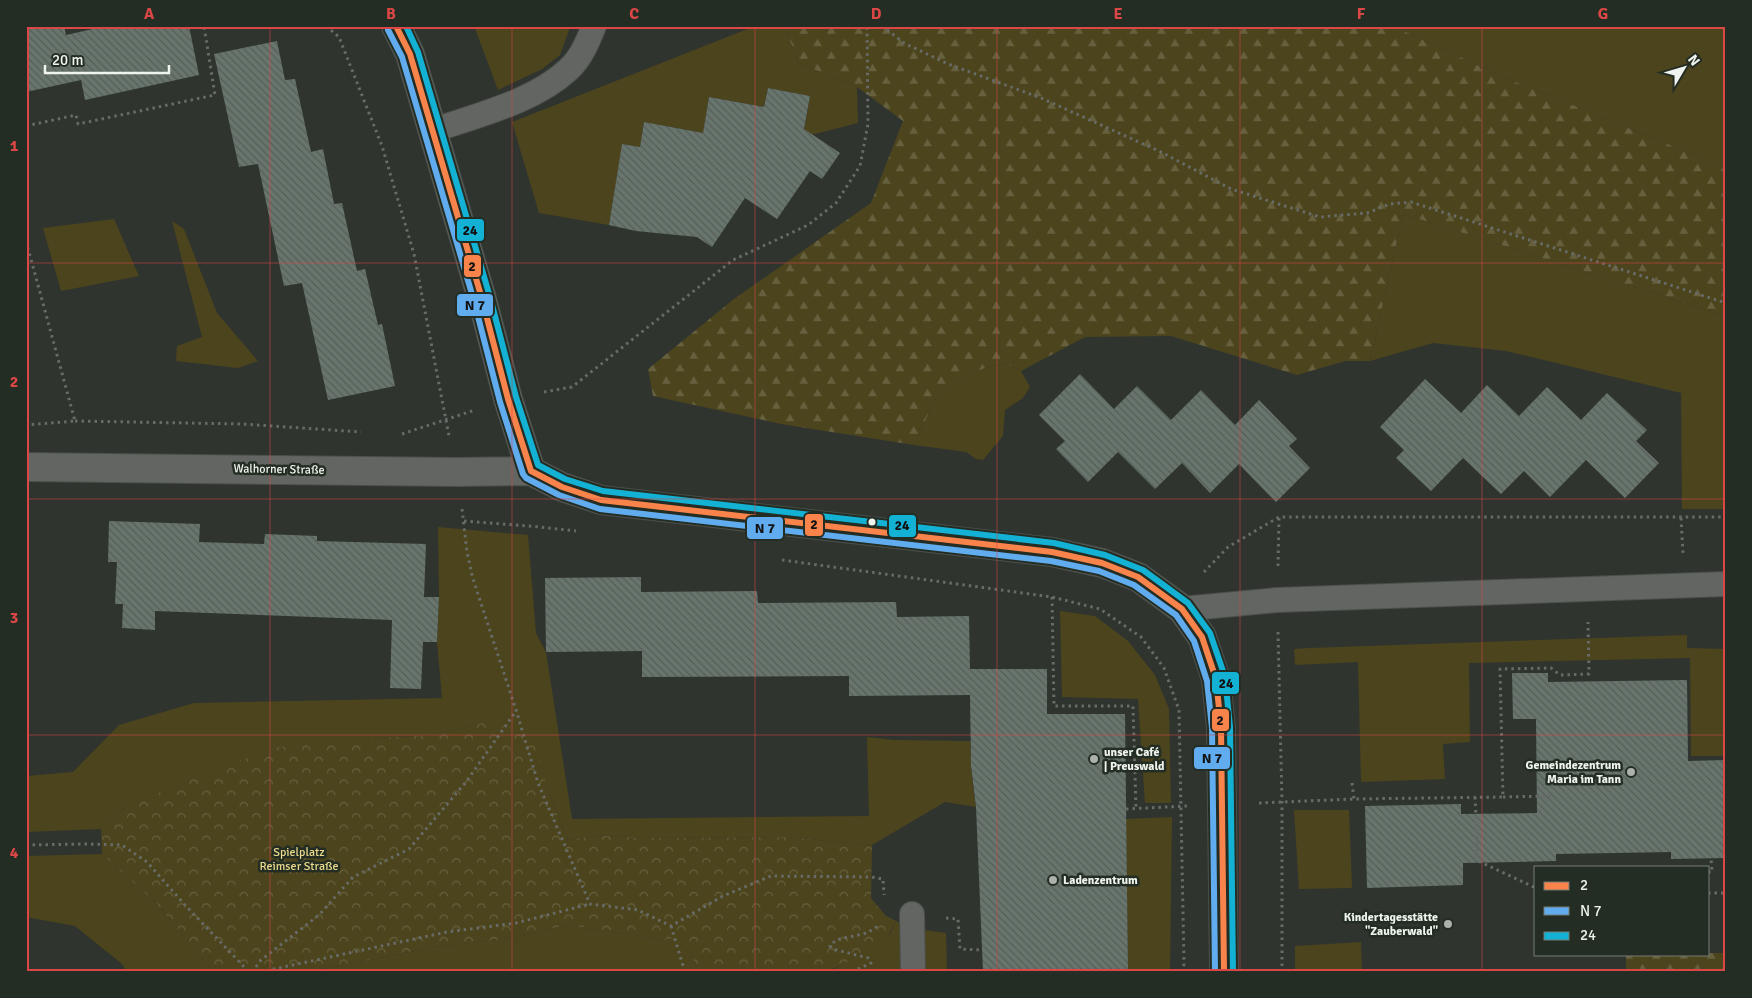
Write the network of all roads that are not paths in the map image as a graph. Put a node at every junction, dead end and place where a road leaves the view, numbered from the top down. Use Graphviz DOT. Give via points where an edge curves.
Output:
graph roads {
  1 [pos="396,26"];
  2 [pos="594,26"];
  3 [pos="432,130"];
  4 [pos="26,467"];
  5 [pos="531,471"];
  6 [pos="1726,584"];
  7 [pos="1182,609"];
  8 [pos="903,908"];
  9 [pos="913,972"];
  10 [pos="1224,972"];
  1 -- 3 [label="street" via="410,54"];
  2 -- 3 [label="lane" via="584,50 570,69 542,90"];
  3 -- 5 [label="street"];
  4 -- 5 [label="street, Walhorner Straße"];
  5 -- 7 [label="street" via="562,487 601,500 1077,557 1138,577"];
  6 -- 7 [label="lane" via="1277,600"];
  7 -- 10 [label="street" via="1202,637 1216,679 1221,728"];
  8 -- 9 [label="lane"];
}
